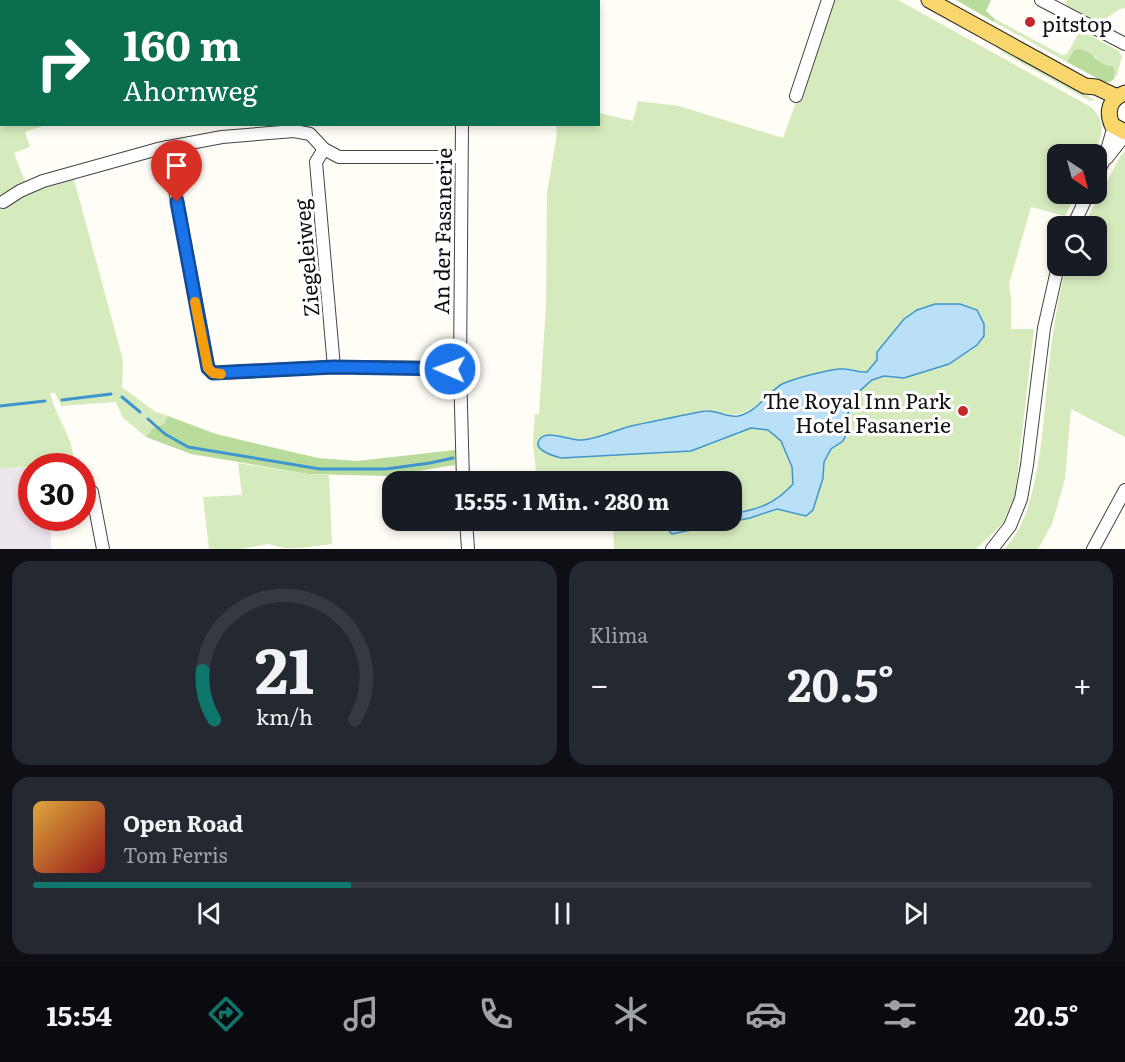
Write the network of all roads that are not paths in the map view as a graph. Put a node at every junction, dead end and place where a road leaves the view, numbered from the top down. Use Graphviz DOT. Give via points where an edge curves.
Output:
graph roads {
  1 [pos="828,0"];
  2 [pos="929,0"];
  3 [pos="1041,0"];
  4 [pos="1125,44"];
  5 [pos="796,96"];
  6 [pos="1117,100"];
  7 [pos="462,126"];
  8 [pos="1121,131"];
  9 [pos="167,147"];
  10 [pos="324,149"];
  11 [pos="1107,155"];
  12 [pos="461,157"];
  13 [pos="3,202"];
  14 [pos="1056,276"];
  15 [pos="334,367"];
  16 [pos="460,368"];
  17 [pos="464,471"];
  18 [pos="1125,490"];
  19 [pos="96,513"];
  20 [pos="467,531"];
  21 [pos="103,549"];
  22 [pos="468,549"];
  23 [pos="992,549"];
  24 [pos="1093,549"];
  1 -- 5 [label="street"];
  2 -- 6 [label="main road"];
  3 -- 4 [label="street"];
  6 -- 8 [label="main road" via="1110,119"];
  7 -- 12 [label="street, An der Fasanerie"];
  8 -- 11 [label="street"];
  9 -- 10 [label="street" via="294,131 310,134"];
  9 -- 13 [label="street" via="43,181"];
  9 -- 15 [label="street" via="208,368 213,373"];
  10 -- 12 [label="street" via="339,156"];
  10 -- 15 [label="street, Ziegeleiweg" via="316,162"];
  12 -- 16 [label="street, An der Fasanerie"];
  14 -- 23 [label="street" via="1044,328 1021,499 1010,526"];
  15 -- 16 [label="street"];
  16 -- 17 [label="street, An der Fasanerie"];
  18 -- 24 [label="street"];
  19 -- 21 [label="street"];
  20 -- 22 [label="street"];
}
